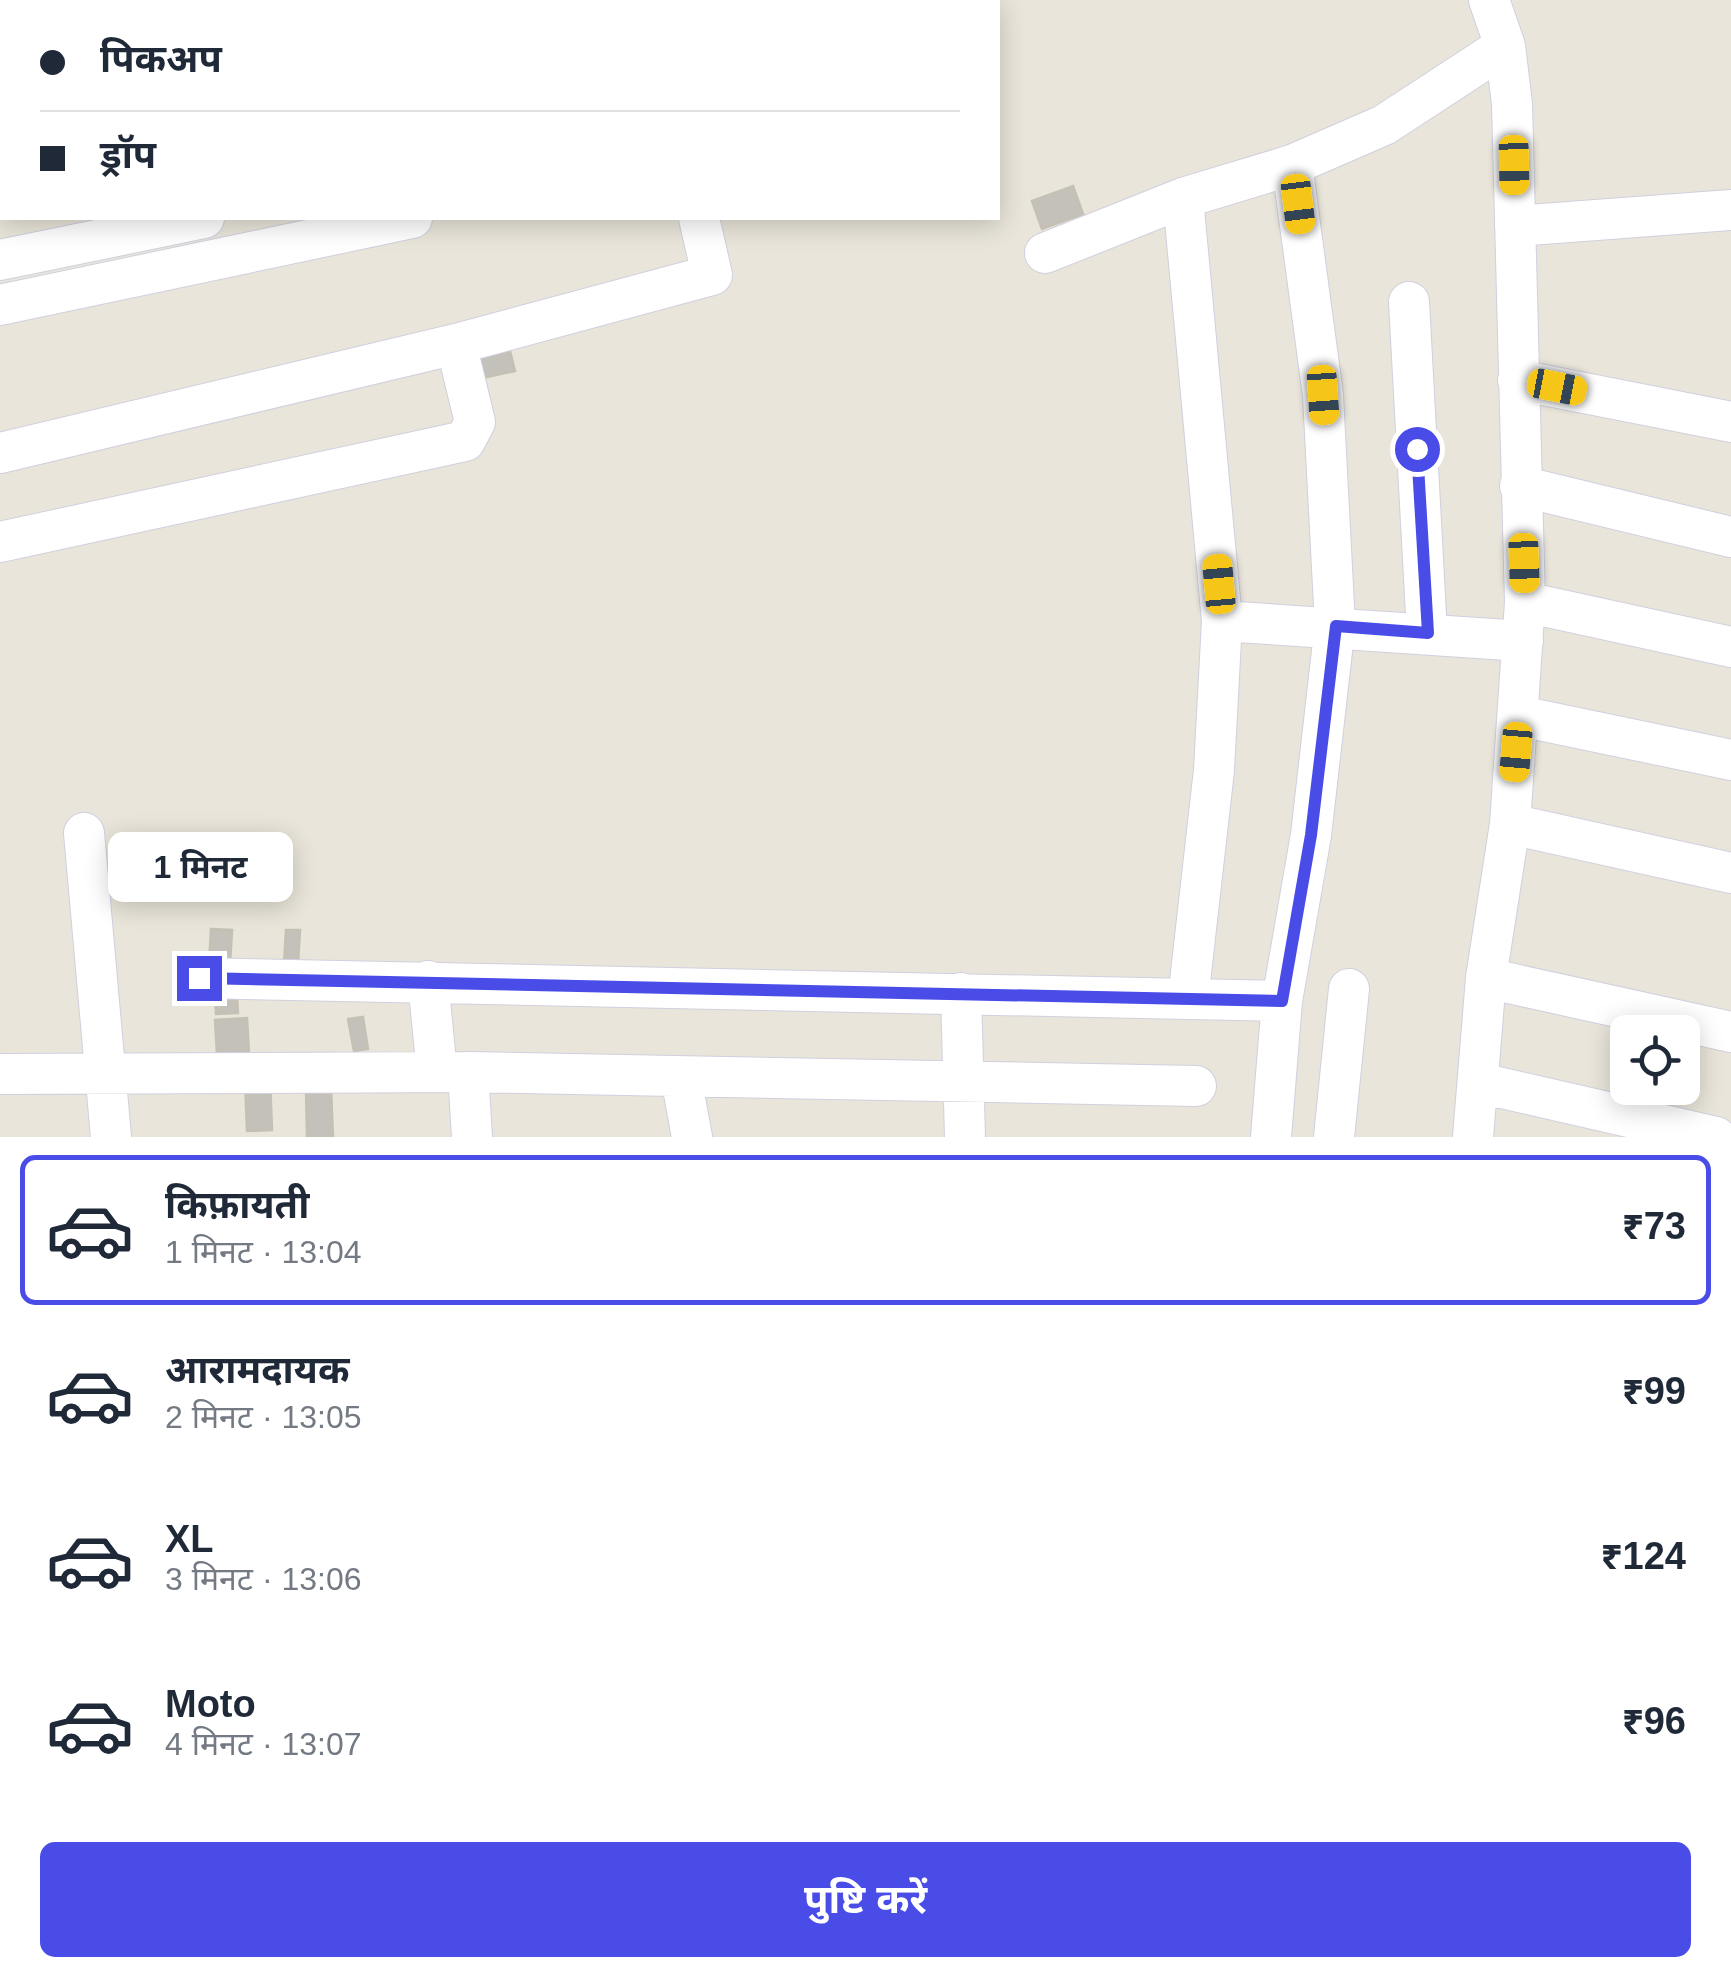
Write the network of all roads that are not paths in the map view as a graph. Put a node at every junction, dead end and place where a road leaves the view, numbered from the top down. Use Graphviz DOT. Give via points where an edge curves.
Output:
graph roads {
  1 [pos="1500,2"];
  2 [pos="1505,46"];
  3 [pos="1292,165"];
  4 [pos="1183,198"];
  5 [pos="1731,210"];
  6 [pos="183,220"];
  7 [pos="403,220"];
  8 [pos="699,220"];
  9 [pos="131,225"];
  10 [pos="1515,226"];
  11 [pos="1045,252"];
  12 [pos="0,260"];
  13 [pos="1409,302"];
  14 [pos="0,305"];
  15 [pos="456,344"];
  16 [pos="1518,380"];
  17 [pos="1731,422"];
  18 [pos="0,453"];
  19 [pos="1520,486"];
  20 [pos="1731,538"];
  21 [pos="0,542"];
  22 [pos="1222,621"];
  23 [pos="1524,621"];
  24 [pos="1336,626"];
  25 [pos="1428,633"];
  26 [pos="1731,647"];
  27 [pos="1520,716"];
  28 [pos="1731,760"];
  29 [pos="1510,824"];
  30 [pos="84,833"];
  31 [pos="1731,874"];
  32 [pos="199,978"];
  33 [pos="1486,978"];
  34 [pos="428,982"];
  35 [pos="1349,989"];
  36 [pos="962,993"];
  37 [pos="1188,999"];
  38 [pos="1282,1001"];
  39 [pos="1731,1032"];
  40 [pos="452,1072"];
  41 [pos="0,1074"];
  42 [pos="103,1074"];
  43 [pos="681,1077"];
  44 [pos="967,1082"];
  45 [pos="1480,1082"];
  46 [pos="1196,1086"];
  47 [pos="111,1137"];
  48 [pos="472,1137"];
  49 [pos="692,1137"];
  50 [pos="965,1137"];
  51 [pos="1272,1137"];
  52 [pos="1334,1137"];
  53 [pos="1473,1137"];
  54 [pos="1716,1137"];
  1 -- 2 [label="street"];
  2 -- 3 [label="street" via="1384,125"];
  2 -- 10 [label="street"];
  3 -- 4 [label="street"];
  3 -- 24 [label="street" via="1323,395"];
  4 -- 11 [label="street"];
  4 -- 22 [label="street"];
  5 -- 10 [label="street"];
  6 -- 9 [label="street"];
  7 -- 14 [label="street"];
  8 -- 15 [label="street" via="712,275"];
  9 -- 12 [label="street"];
  10 -- 16 [label="street"];
  13 -- 25 [label="street"];
  15 -- 18 [label="street"];
  15 -- 21 [label="street" via="474,422 465,441"];
  16 -- 17 [label="street"];
  16 -- 19 [label="street"];
  19 -- 20 [label="street"];
  19 -- 23 [label="street"];
  22 -- 24 [label="street"];
  22 -- 37 [label="street" via="1214,770"];
  23 -- 25 [label="street"];
  23 -- 26 [label="street"];
  23 -- 27 [label="street"];
  24 -- 25 [label="street"];
  24 -- 38 [label="street" via="1311,835"];
  27 -- 28 [label="street"];
  27 -- 29 [label="street"];
  29 -- 31 [label="street"];
  29 -- 33 [label="street"];
  30 -- 42 [label="street"];
  32 -- 34 [label="street"];
  33 -- 39 [label="street"];
  33 -- 45 [label="street"];
  34 -- 36 [label="street"];
  34 -- 40 [label="street"];
  35 -- 52 [label="street"];
  36 -- 37 [label="street"];
  36 -- 44 [label="street"];
  37 -- 38 [label="street"];
  38 -- 51 [label="street"];
  40 -- 42 [label="street"];
  40 -- 43 [label="street"];
  40 -- 48 [label="street"];
  41 -- 42 [label="street"];
  42 -- 47 [label="street"];
  43 -- 44 [label="street"];
  43 -- 49 [label="street"];
  44 -- 46 [label="street"];
  44 -- 50 [label="street"];
  45 -- 53 [label="street"];
  45 -- 54 [label="street"];
}
